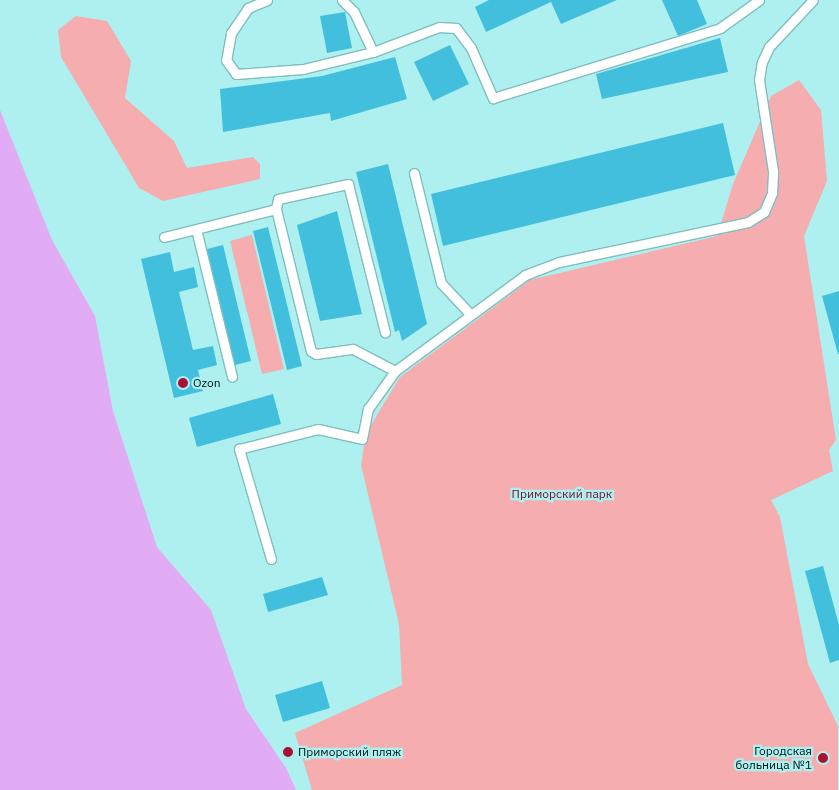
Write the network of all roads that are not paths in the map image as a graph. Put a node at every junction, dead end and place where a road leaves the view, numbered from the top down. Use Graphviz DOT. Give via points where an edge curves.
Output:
graph roads {
  1 [pos="267,0"];
  2 [pos="342,0"];
  3 [pos="759,0"];
  4 [pos="813,0"];
  5 [pos="373,52"];
  6 [pos="414,173"];
  7 [pos="276,210"];
  8 [pos="196,229"];
  9 [pos="164,237"];
  10 [pos="470,314"];
  11 [pos="385,332"];
  12 [pos="395,371"];
  13 [pos="232,377"];
  14 [pos="271,559"];
  1 -- 5 [label="lane" via="248,8 231,34 226,60 236,74 303,69"];
  2 -- 5 [label="lane" via="354,12"];
  3 -- 5 [label="lane" via="720,28 493,98 471,48 456,28 439,27"];
  4 -- 10 [label="lane" via="769,47 762,62 759,80 773,171 772,192 764,212 748,222 539,268"];
  6 -- 10 [label="lane" via="441,283"];
  7 -- 8 [label="lane"];
  7 -- 11 [label="lane" via="278,200 348,184"];
  7 -- 12 [label="lane" via="311,351 316,354 348,348"];
  8 -- 9 [label="lane"];
  8 -- 13 [label="lane"];
  10 -- 12 [label="lane"];
  12 -- 14 [label="lane" via="368,409 362,439 318,429 239,449"];
}
